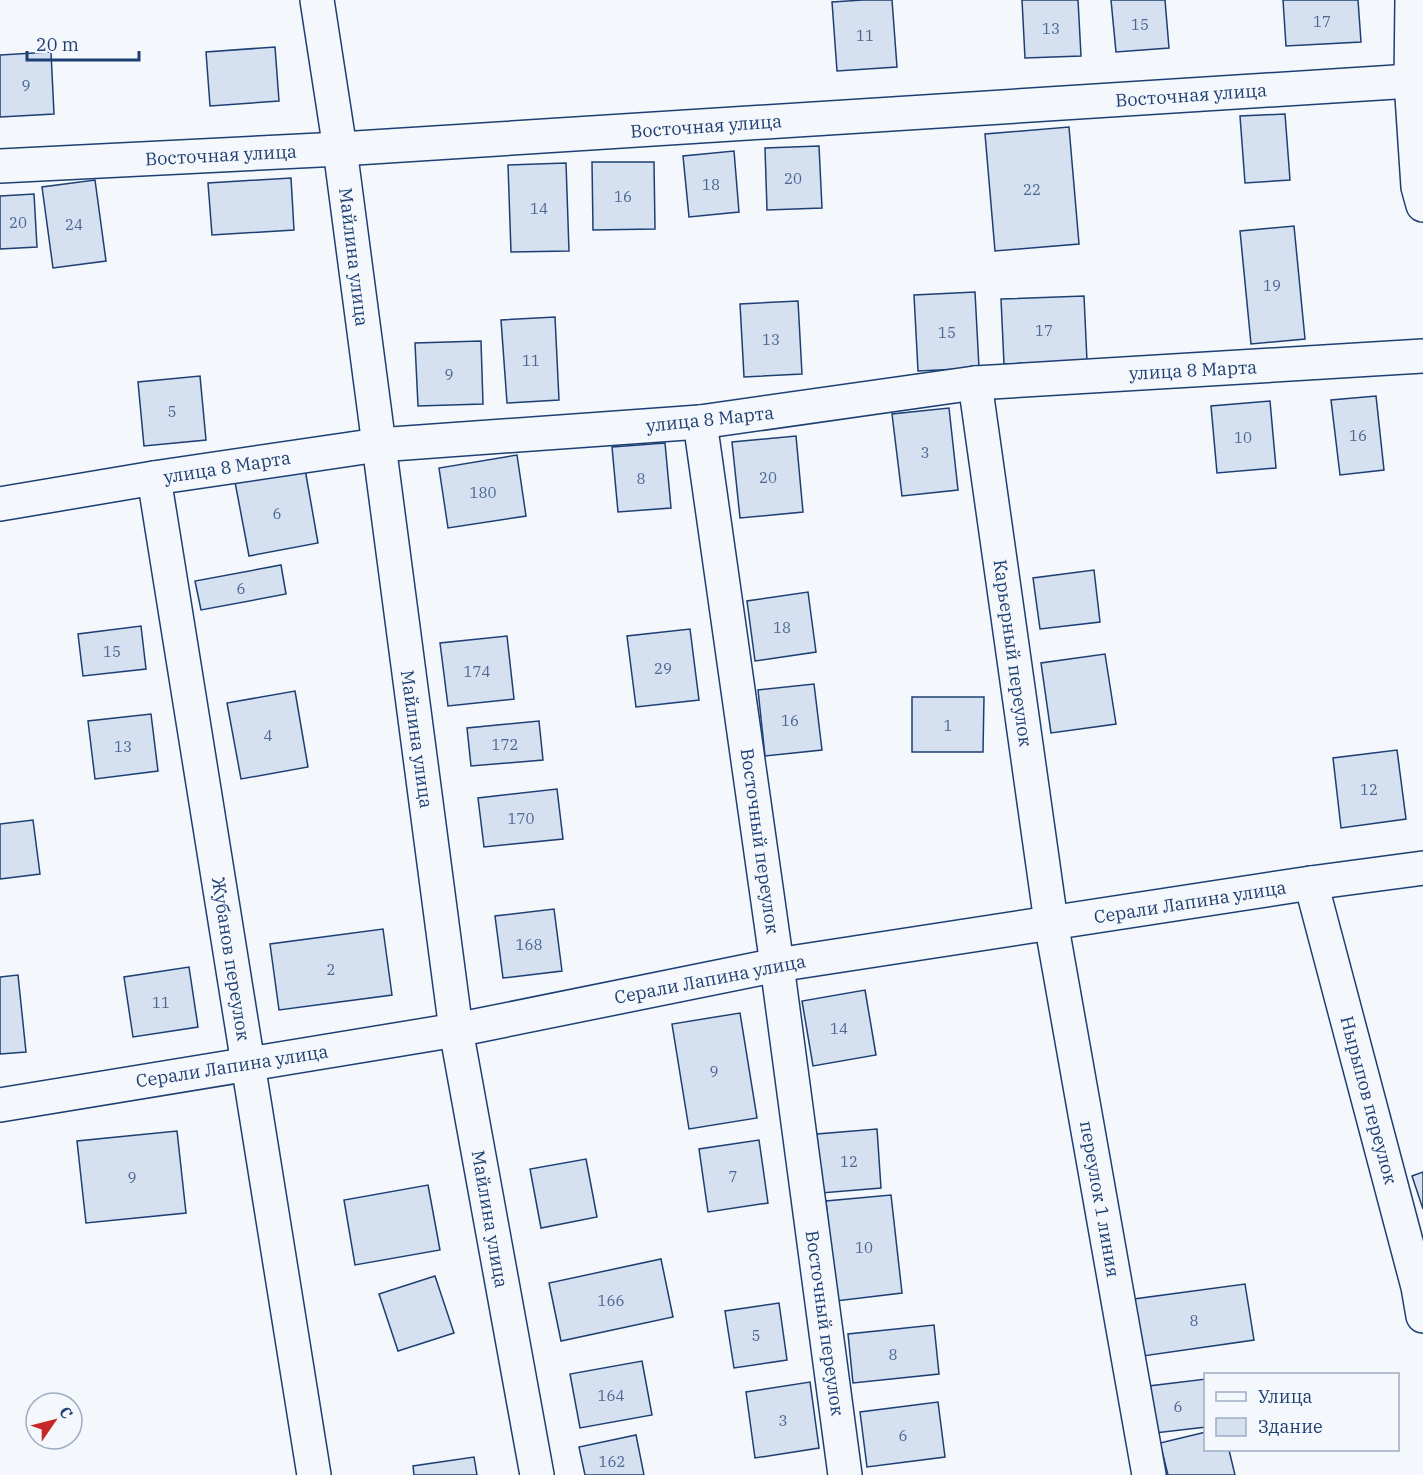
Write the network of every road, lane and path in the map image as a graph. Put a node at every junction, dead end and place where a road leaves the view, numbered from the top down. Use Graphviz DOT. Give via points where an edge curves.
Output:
graph roads {
  1 [pos="317,0"];
  2 [pos="1412,0"];
  3 [pos="1411,81"];
  4 [pos="340,149"];
  5 [pos="0,166"];
  6 [pos="1421,193"];
  7 [pos="1423,356"];
  8 [pos="975,383"];
  9 [pos="700,422"];
  10 [pos="378,445"];
  11 [pos="154,478"];
  12 [pos="0,504"];
  13 [pos="1423,868"];
  14 [pos="1311,883"];
  15 [pos="1051,922"];
  16 [pos="777,965"];
  17 [pos="456,1030"];
  18 [pos="248,1064"];
  19 [pos="0,1105"];
  20 [pos="1423,1316"];
  21 [pos="314,1475"];
  22 [pos="537,1475"];
  23 [pos="845,1475"];
  24 [pos="1149,1475"];
  1 -- 4 [label="street, Майлина улица"];
  2 -- 3 [label="street"];
  3 -- 4 [label="street, Восточная улица"];
  3 -- 6 [label="street"];
  4 -- 5 [label="street, Восточная улица"];
  4 -- 10 [label="street, Майлина улица"];
  7 -- 8 [label="street, улица 8 Марта"];
  8 -- 9 [label="street, улица 8 Марта"];
  8 -- 15 [label="street, Карьерный переулок"];
  9 -- 10 [label="street, улица 8 Марта"];
  9 -- 16 [label="street, Восточный переулок"];
  10 -- 11 [label="street, улица 8 Марта"];
  10 -- 17 [label="street, Майлина улица"];
  11 -- 12 [label="street, улица 8 Марта"];
  11 -- 18 [label="street, Жубанов переулок"];
  13 -- 14 [label="street, Серали Лапина улица"];
  14 -- 15 [label="street, Серали Лапина улица"];
  14 -- 20 [label="street, Нырыпов переулок"];
  15 -- 16 [label="street, Серали Лапина улица"];
  15 -- 24 [label="street, переулок 1 линия"];
  16 -- 17 [label="street, Серали Лапина улица"];
  16 -- 23 [label="street, Восточный переулок"];
  17 -- 18 [label="street, Серали Лапина улица"];
  17 -- 22 [label="street, Майлина улица"];
  18 -- 19 [label="street, Серали Лапина улица"];
  18 -- 21 [label="street, Жубанов переулок"];
}
